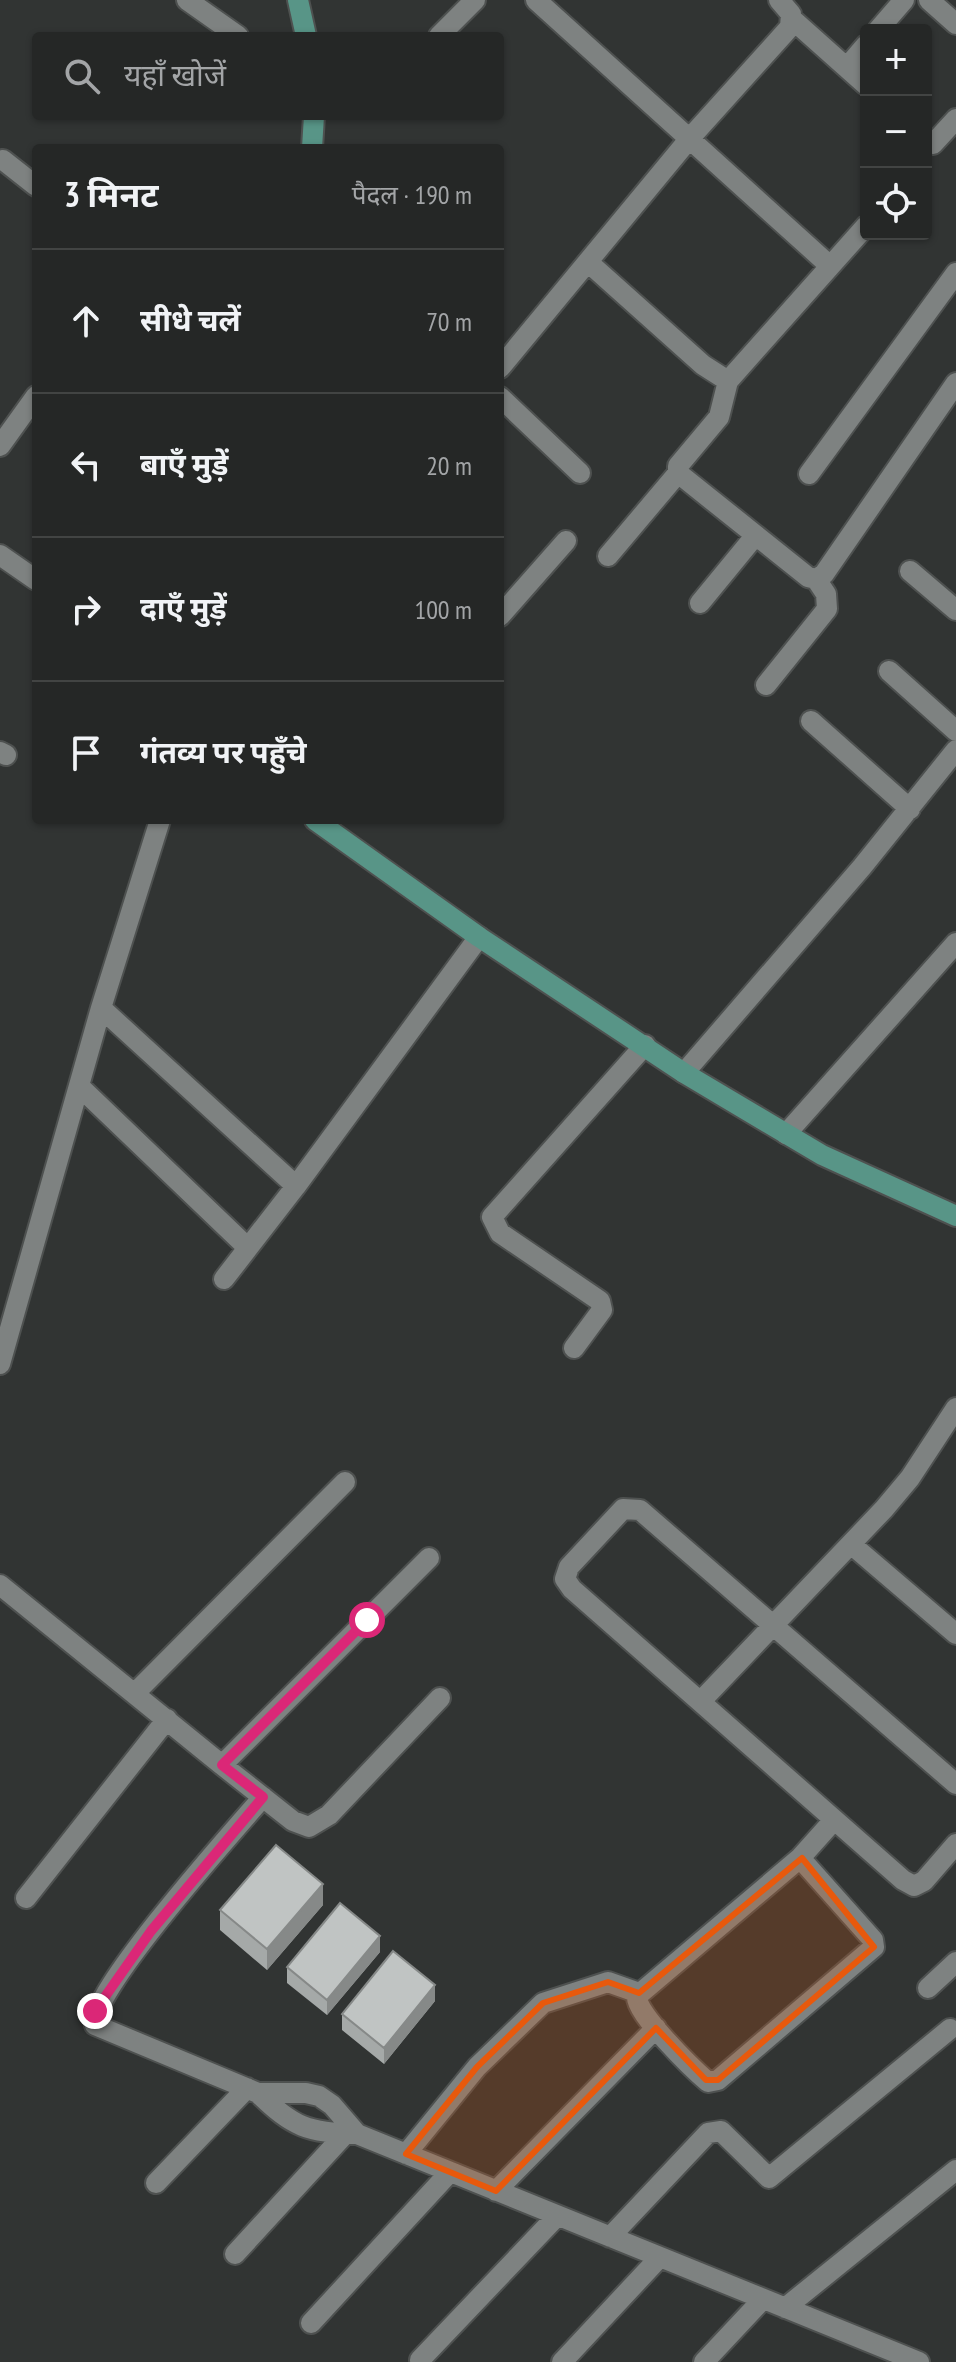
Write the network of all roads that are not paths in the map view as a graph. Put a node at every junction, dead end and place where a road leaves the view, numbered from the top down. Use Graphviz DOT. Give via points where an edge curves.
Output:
graph roads {
  1 [pos="187,0"];
  2 [pos="298,0"];
  3 [pos="475,0"];
  4 [pos="536,0"];
  5 [pos="779,0"];
  6 [pos="904,0"];
  7 [pos="929,0"];
  8 [pos="792,19"];
  9 [pos="883,24"];
  10 [pos="956,24"];
  11 [pos="232,32"];
  12 [pos="305,32"];
  13 [pos="443,32"];
  14 [pos="860,52"];
  15 [pos="848,66"];
  16 [pos="860,79"];
  17 [pos="956,119"];
  18 [pos="314,120"];
  19 [pos="690,138"];
  20 [pos="932,141"];
  21 [pos="312,144"];
  22 [pos="1,156"];
  23 [pos="32,183"];
  24 [pos="860,232"];
  25 [pos="589,263"];
  26 [pos="829,265"];
  27 [pos="956,273"];
  28 [pos="504,363"];
  29 [pos="728,381"];
  30 [pos="956,383"];
  31 [pos="504,401"];
  32 [pos="32,402"];
  33 [pos="0,446"];
  34 [pos="580,473"];
  35 [pos="678,473"];
  36 [pos="809,474"];
  37 [pos="755,536"];
  38 [pos="566,541"];
  39 [pos="0,555"];
  40 [pos="608,556"];
  41 [pos="910,571"];
  42 [pos="32,577"];
  43 [pos="816,579"];
  44 [pos="700,603"];
  45 [pos="956,610"];
  46 [pos="504,611"];
  47 [pos="889,671"];
  48 [pos="766,685"];
  49 [pos="811,721"];
  50 [pos="956,731"];
  51 [pos="956,750"];
  52 [pos="910,809"];
  53 [pos="159,824"];
  54 [pos="321,824"];
  55 [pos="479,937"];
  56 [pos="956,943"];
  57 [pos="101,1008"];
  58 [pos="645,1045"];
  59 [pos="684,1073"];
  60 [pos="79,1086"];
  61 [pos="786,1134"];
  62 [pos="296,1186"];
  63 [pos="956,1216"];
  64 [pos="246,1246"];
  65 [pos="224,1279"];
  66 [pos="574,1348"];
  67 [pos="0,1364"];
  68 [pos="956,1408"];
  69 [pos="345,1482"];
  70 [pos="852,1545"];
  71 [pos="429,1558"];
  72 [pos="0,1585"];
  73 [pos="773,1625"];
  74 [pos="956,1634"];
  75 [pos="135,1693"];
  76 [pos="440,1698"];
  77 [pos="701,1701"];
  78 [pos="167,1719"];
  79 [pos="222,1765"];
  80 [pos="952,1773"];
  81 [pos="263,1797"];
  82 [pos="834,1820"];
  83 [pos="956,1844"];
  84 [pos="800,1858"];
  85 [pos="26,1898"];
  86 [pos="956,1962"];
  87 [pos="928,1988"];
  88 [pos="639,1993"];
  89 [pos="656,2028"];
  90 [pos="950,2029"];
  91 [pos="252,2090"];
  92 [pos="352,2133"];
  93 [pos="406,2154"];
  94 [pos="956,2170"];
  95 [pos="450,2172"];
  96 [pos="156,2183"];
  97 [pos="496,2191"];
  98 [pos="557,2216"];
  99 [pos="610,2237"];
  100 [pos="235,2254"];
  101 [pos="660,2257"];
  102 [pos="763,2299"];
  103 [pos="785,2308"];
  104 [pos="311,2323"];
  105 [pos="420,2360"];
  106 [pos="562,2362"];
  107 [pos="704,2362"];
  108 [pos="919,2362"];
  1 -- 11 [label="street"];
  2 -- 12 [label="main road"];
  3 -- 13 [label="street"];
  4 -- 19 [label="street"];
  5 -- 8 [label="street"];
  6 -- 9 [label="street"];
  7 -- 10 [label="street"];
  8 -- 15 [label="street"];
  8 -- 19 [label="street"];
  14 -- 15 [label="street"];
  15 -- 16 [label="street"];
  17 -- 20 [label="street"];
  18 -- 21 [label="main road"];
  19 -- 25 [label="street"];
  19 -- 26 [label="street"];
  22 -- 23 [label="street"];
  24 -- 26 [label="street"];
  25 -- 28 [label="street"];
  25 -- 29 [label="street"];
  26 -- 29 [label="street"];
  27 -- 36 [label="street"];
  29 -- 35 [label="street" via="723,411 678,466"];
  30 -- 43 [label="street"];
  31 -- 34 [label="street"];
  32 -- 33 [label="street"];
  35 -- 37 [label="street"];
  35 -- 40 [label="street"];
  37 -- 43 [label="street"];
  37 -- 44 [label="street"];
  38 -- 46 [label="street"];
  39 -- 42 [label="street"];
  41 -- 45 [label="street"];
  43 -- 48 [label="street" via="826,594 827,609"];
  47 -- 50 [label="street"];
  49 -- 52 [label="street"];
  51 -- 52 [label="street"];
  52 -- 59 [label="street"];
  53 -- 57 [label="street"];
  54 -- 55 [label="main road"];
  55 -- 58 [label="main road"];
  55 -- 62 [label="street"];
  56 -- 61 [label="street"];
  57 -- 60 [label="street"];
  57 -- 62 [label="street"];
  58 -- 59 [label="main road"];
  58 -- 66 [label="street" via="492,1217 500,1233 600,1301 602,1310"];
  59 -- 61 [label="main road"];
  60 -- 64 [label="street"];
  60 -- 67 [label="street"];
  61 -- 63 [label="main road"];
  62 -- 64 [label="street"];
  64 -- 65 [label="street"];
  68 -- 70 [label="street" via="910,1478"];
  69 -- 75 [label="street"];
  70 -- 73 [label="street"];
  70 -- 74 [label="street"];
  71 -- 79 [label="street"];
  72 -- 75 [label="street"];
  73 -- 77 [label="street"];
  73 -- 77 [label="street" via="640,1510 623,1509 569,1567 566,1582"];
  73 -- 80 [label="street"];
  75 -- 78 [label="street"];
  76 -- 81 [label="street" via="319,1822 302,1825"];
  77 -- 82 [label="street"];
  78 -- 79 [label="street"];
  78 -- 85 [label="street"];
  79 -- 81 [label="street"];
  81 -- 91 [label="street" via="121,1970 93,2017 100,2029"];
  82 -- 83 [label="street" via="914,1886"];
  82 -- 84 [label="street"];
  84 -- 88 [label="street"];
  84 -- 89 [label="street" via="873,1940 873,1948 718,2080 706,2080"];
  86 -- 87 [label="street"];
  88 -- 89 [label="street" via="636,2003"];
  88 -- 93 [label="street" via="608,1982 543,2003 477,2067"];
  89 -- 97 [label="street"];
  90 -- 99 [label="street" via="769,2178 721,2131 708,2133"];
  91 -- 92 [label="street" via="294,2125"];
  91 -- 92 [label="street" via="319,2096"];
  91 -- 96 [label="street"];
  92 -- 93 [label="street"];
  92 -- 100 [label="street"];
  93 -- 95 [label="street"];
  94 -- 103 [label="street"];
  95 -- 97 [label="street"];
  95 -- 104 [label="street"];
  97 -- 98 [label="street"];
  98 -- 99 [label="street"];
  98 -- 105 [label="street"];
  99 -- 101 [label="street"];
  101 -- 102 [label="street"];
  101 -- 106 [label="street"];
  102 -- 103 [label="street"];
  102 -- 107 [label="street"];
  103 -- 108 [label="street"];
}
